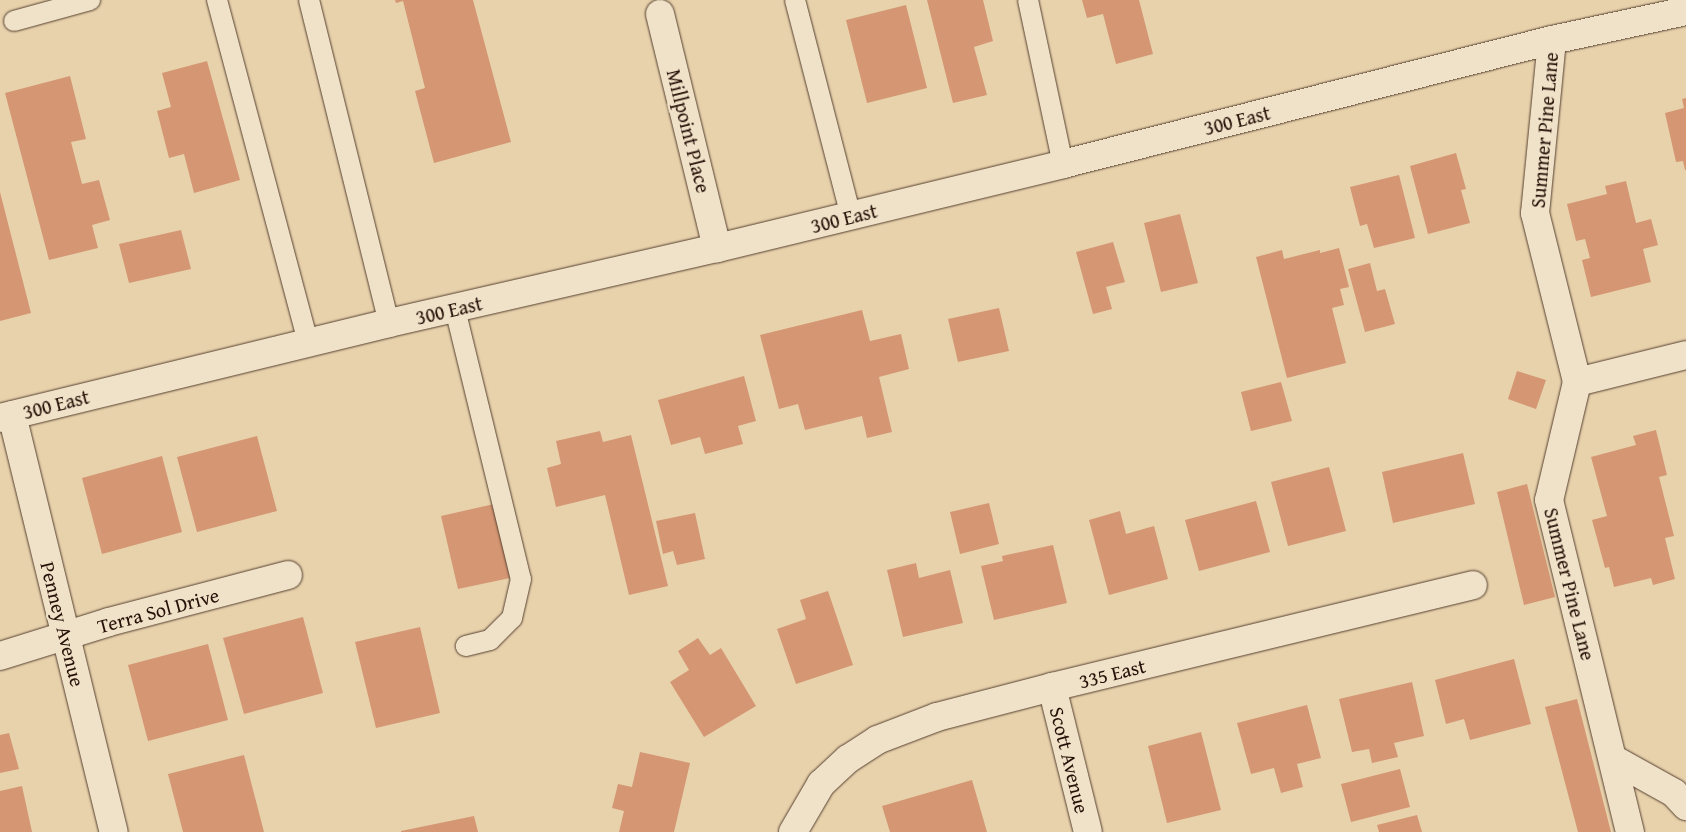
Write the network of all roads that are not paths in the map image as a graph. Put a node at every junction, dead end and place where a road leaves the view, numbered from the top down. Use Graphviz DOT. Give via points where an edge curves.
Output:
graph roads {
  1 [pos="90,0"];
  2 [pos="217,0"];
  3 [pos="309,0"];
  4 [pos="795,0"];
  5 [pos="1028,0"];
  6 [pos="1686,11"];
  7 [pos="660,14"];
  8 [pos="14,21"];
  9 [pos="1552,40"];
  10 [pos="1063,164"];
  11 [pos="852,216"];
  12 [pos="718,248"];
  13 [pos="454,309"];
  14 [pos="390,323"];
  15 [pos="308,343"];
  16 [pos="1686,355"];
  17 [pos="1577,382"];
  18 [pos="6,416"];
  19 [pos="288,575"];
  20 [pos="1473,585"];
  21 [pos="66,637"];
  22 [pos="466,646"];
  23 [pos="0,656"];
  24 [pos="1052,687"];
  25 [pos="1613,759"];
  26 [pos="1686,806"];
  27 [pos="114,832"];
  28 [pos="793,832"];
  29 [pos="1088,832"];
  30 [pos="1630,832"];
  1 -- 8 [label="lane"];
  2 -- 15 [label="lane"];
  3 -- 14 [label="lane"];
  4 -- 11 [label="lane"];
  5 -- 10 [label="lane"];
  6 -- 9 [label="street, 300 East"];
  7 -- 12 [label="street, Millpoint Place"];
  9 -- 10 [label="street, 300 East"];
  9 -- 17 [label="street, Summer Pine Lane" via="1535,212"];
  10 -- 11 [label="street, 300 East"];
  11 -- 12 [label="street, 300 East"];
  12 -- 13 [label="street, 300 East"];
  13 -- 14 [label="street, 300 East"];
  13 -- 22 [label="lane" via="521,579 512,618 490,640"];
  14 -- 15 [label="street, 300 East"];
  15 -- 18 [label="street, 300 East"];
  16 -- 17 [label="street"];
  17 -- 25 [label="street, Summer Pine Lane" via="1549,500"];
  18 -- 21 [label="street, Penney Avenue"];
  19 -- 21 [label="street, Terra Sol Drive" via="109,622"];
  20 -- 24 [label="street, 335 East"];
  21 -- 23 [label="street, Terra Sol Drive"];
  21 -- 27 [label="street, Penney Avenue"];
  24 -- 28 [label="street, 335 East" via="938,717 877,740 848,758 821,784"];
  24 -- 29 [label="street, Scott Avenue"];
  25 -- 26 [label="street" via="1674,793"];
  25 -- 30 [label="street, Summer Pine Lane"];
}
